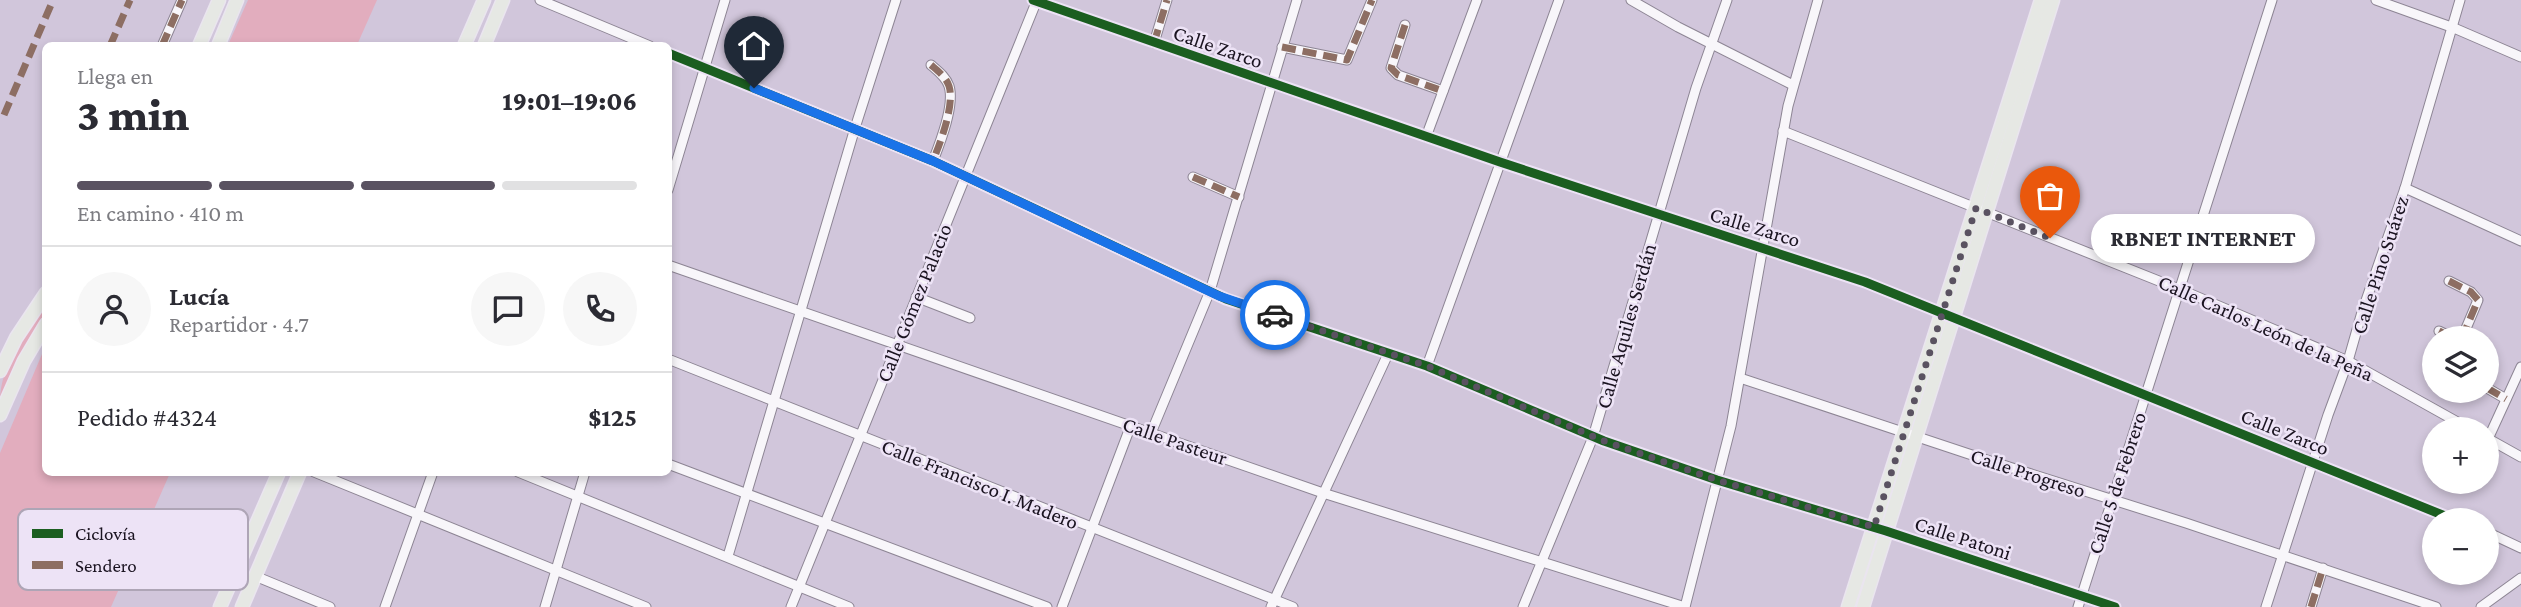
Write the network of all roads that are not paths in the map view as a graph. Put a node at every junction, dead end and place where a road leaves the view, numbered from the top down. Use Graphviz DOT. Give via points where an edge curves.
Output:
graph roads {
  1 [pos="182,0"];
  2 [pos="219,0"];
  3 [pos="237,0"];
  4 [pos="484,0"];
  5 [pos="503,0"];
  6 [pos="540,0"];
  7 [pos="725,0"];
  8 [pos="896,0"];
  9 [pos="1036,0"];
  10 [pos="1167,0"];
  11 [pos="1297,0"];
  12 [pos="1371,0"];
  13 [pos="1477,0"];
  14 [pos="1559,0"];
  15 [pos="1631,0"];
  16 [pos="1727,0"];
  17 [pos="1818,0"];
  18 [pos="2041,0"];
  19 [pos="2053,0"];
  20 [pos="2272,0"];
  21 [pos="2376,0"];
  22 [pos="2460,0"];
  23 [pos="1405,25"];
  24 [pos="2454,28"];
  25 [pos="164,42"];
  26 [pos="201,42"];
  27 [pos="220,42"];
  28 [pos="466,42"];
  29 [pos="486,42"];
  30 [pos="640,42"];
  31 [pos="1154,43"];
  32 [pos="1710,44"];
  33 [pos="1285,48"];
  34 [pos="672,55"];
  35 [pos="2521,57"];
  36 [pos="931,65"];
  37 [pos="704,68"];
  38 [pos="1271,84"];
  39 [pos="1793,85"];
  40 [pos="1443,91"];
  41 [pos="855,128"];
  42 [pos="1783,131"];
  43 [pos="1426,137"];
  44 [pos="933,161"];
  45 [pos="1500,162"];
  46 [pos="672,176"];
  47 [pos="965,176"];
  48 [pos="1193,177"];
  49 [pos="2405,188"];
  50 [pos="1239,197"];
  51 [pos="1981,210"];
  52 [pos="1658,216"];
  53 [pos="2521,241"];
  54 [pos="1764,248"];
  55 [pos="672,266"];
  56 [pos="2449,281"];
  57 [pos="2179,289"];
  58 [pos="1210,292"];
  59 [pos="916,297"];
  60 [pos="42,299"];
  61 [pos="801,312"];
  62 [pos="1948,314"];
  63 [pos="970,318"];
  64 [pos="2467,326"];
  65 [pos="42,331"];
  66 [pos="896,346"];
  67 [pos="1388,354"];
  68 [pos="2348,360"];
  69 [pos="672,361"];
  70 [pos="1427,366"];
  71 [pos="2521,367"];
  72 [pos="0,371"];
  73 [pos="1740,378"];
  74 [pos="2145,394"];
  75 [pos="2499,395"];
  76 [pos="2506,399"];
  77 [pos="775,400"];
  78 [pos="0,415"];
  79 [pos="2449,417"];
  80 [pos="2497,417"];
  81 [pos="1131,425"];
  82 [pos="1151,433"];
  83 [pos="1910,434"];
  84 [pos="860,436"];
  85 [pos="1593,437"];
  86 [pos="2499,445"];
  87 [pos="2521,457"];
  88 [pos="2315,463"];
  89 [pos="672,465"];
  90 [pos="277,476"];
  91 [pos="298,476"];
  92 [pos="324,476"];
  93 [pos="431,476"];
  94 [pos="528,476"];
  95 [pos="584,476"];
  96 [pos="1717,480"];
  97 [pos="748,493"];
  98 [pos="1323,493"];
  99 [pos="578,497"];
  100 [pos="2112,499"];
  101 [pos="2426,508"];
  102 [pos="417,514"];
  103 [pos="825,522"];
  104 [pos="1091,528"];
  105 [pos="1880,529"];
  106 [pos="2499,538"];
  107 [pos="248,543"];
  108 [pos="2521,548"];
  109 [pos="2282,554"];
  110 [pos="728,556"];
  111 [pos="1542,563"];
  112 [pos="248,568"];
  113 [pos="2323,568"];
  114 [pos="555,570"];
  115 [pos="255,576"];
  116 [pos="2521,578"];
  117 [pos="799,587"];
  118 [pos="227,590"];
  119 [pos="2082,595"];
  120 [pos="1273,603"];
  121 [pos="220,607"];
  122 [pos="242,607"];
  123 [pos="330,607"];
  124 [pos="385,607"];
  125 [pos="545,607"];
  126 [pos="646,607"];
  127 [pos="791,607"];
  128 [pos="849,607"];
  129 [pos="1047,607"];
  130 [pos="1062,607"];
  131 [pos="1293,607"];
  132 [pos="1523,607"];
  133 [pos="1685,607"];
  134 [pos="1848,607"];
  135 [pos="1863,607"];
  136 [pos="2078,607"];
  137 [pos="2115,607"];
  138 [pos="2266,607"];
  139 [pos="2311,607"];
  140 [pos="2436,607"];
  141 [pos="2481,607"];
  1 -- 25 [label="street"];
  2 -- 26 [label="main road"];
  3 -- 27 [label="main road"];
  4 -- 28 [label="main road"];
  5 -- 29 [label="main road"];
  6 -- 30 [label="street"];
  7 -- 37 [label="street"];
  8 -- 41 [label="street"];
  9 -- 31 [label="street, Calle Zarco"];
  9 -- 47 [label="street, Calle Gómez Palacio"];
  10 -- 31 [label="street"];
  11 -- 33 [label="street"];
  12 -- 33 [label="street" via="1347,60"];
  13 -- 40 [label="street"];
  14 -- 45 [label="street"];
  15 -- 32 [label="street"];
  16 -- 32 [label="street, Calle Aquiles Serdán"];
  17 -- 39 [label="street"];
  18 -- 51 [label="main road"];
  19 -- 51 [label="main road"];
  20 -- 57 [label="street, Calle 5 de Febrero"];
  21 -- 24 [label="street"];
  22 -- 24 [label="street, Calle Pino Suárez"];
  23 -- 40 [label="street" via="1391,68 1398,75"];
  24 -- 35 [label="street"];
  24 -- 49 [label="street, Calle Pino Suárez"];
  31 -- 38 [label="street, Calle Zarco"];
  32 -- 39 [label="street"];
  32 -- 52 [label="street, Calle Aquiles Serdán"];
  33 -- 38 [label="street"];
  34 -- 37 [label="street, Calle Patoni"];
  36 -- 44 [label="street" via="950,88"];
  37 -- 41 [label="street, Calle Patoni"];
  37 -- 46 [label="street"];
  38 -- 43 [label="street, Calle Zarco"];
  38 -- 50 [label="street"];
  39 -- 42 [label="street"];
  40 -- 43 [label="street"];
  41 -- 44 [label="street, Calle Patoni"];
  41 -- 61 [label="street"];
  42 -- 51 [label="street, Calle Carlos León de la Peña"];
  42 -- 54 [label="street"];
  43 -- 45 [label="street, Calle Zarco"];
  44 -- 47 [label="street, Calle Patoni"];
  45 -- 52 [label="street, Calle Zarco"];
  45 -- 70 [label="street"];
  47 -- 58 [label="street, Calle Patoni"];
  47 -- 59 [label="street, Calle Gómez Palacio"];
  48 -- 50 [label="street"];
  49 -- 53 [label="street"];
  49 -- 68 [label="street, Calle Pino Suárez"];
  50 -- 58 [label="street"];
  51 -- 57 [label="street, Calle Carlos León de la Peña"];
  51 -- 62 [label="main road"];
  52 -- 54 [label="street, Calle Zarco"];
  52 -- 85 [label="street, Calle Aquiles Serdán"];
  54 -- 62 [label="street, Calle Zarco"];
  54 -- 73 [label="street"];
  55 -- 61 [label="street, Calle Pasteur"];
  56 -- 64 [label="street" via="2478,300"];
  57 -- 68 [label="street, Calle Carlos León de la Peña"];
  57 -- 74 [label="street, Calle 5 de Febrero"];
  58 -- 67 [label="street, Calle Patoni"];
  58 -- 82 [label="street"];
  59 -- 63 [label="street"];
  59 -- 66 [label="street, Calle Gómez Palacio"];
  60 -- 72 [label="main road"];
  61 -- 66 [label="street, Calle Pasteur"];
  61 -- 77 [label="street"];
  62 -- 74 [label="street, Calle Zarco"];
  62 -- 83 [label="main road"];
  65 -- 78 [label="main road"];
  66 -- 81 [label="street, Calle Pasteur"];
  66 -- 84 [label="street, Calle Gómez Palacio"];
  67 -- 70 [label="street, Calle Patoni"];
  67 -- 98 [label="street"];
  68 -- 79 [label="street, Calle Carlos León de la Peña"];
  68 -- 88 [label="street, Calle Pino Suárez"];
  69 -- 77 [label="street, Calle Francisco I. Madero"];
  70 -- 85 [label="street, Calle Patoni"];
  71 -- 76 [label="street"];
  73 -- 83 [label="street, Calle Progreso"];
  73 -- 96 [label="street"];
  74 -- 88 [label="street, Calle Zarco"];
  74 -- 100 [label="street, Calle 5 de Febrero"];
  75 -- 76 [label="street"];
  76 -- 80 [label="street"];
  77 -- 84 [label="street, Calle Francisco I. Madero"];
  77 -- 97 [label="street"];
  81 -- 82 [label="street, Calle Pasteur"];
  81 -- 104 [label="street"];
  82 -- 98 [label="street, Calle Pasteur"];
  83 -- 100 [label="street, Calle Progreso"];
  83 -- 105 [label="main road"];
  84 -- 103 [label="street, Calle Gómez Palacio"];
  84 -- 104 [label="street, Calle Francisco I. Madero"];
  85 -- 96 [label="street, Calle Patoni"];
  85 -- 111 [label="street, Calle Aquiles Serdán"];
  86 -- 87 [label="street"];
  88 -- 101 [label="street, Calle Zarco"];
  88 -- 109 [label="street, Calle Pino Suárez"];
  89 -- 97 [label="street"];
  90 -- 107 [label="main road"];
  91 -- 115 [label="main road"];
  92 -- 102 [label="street"];
  93 -- 102 [label="street"];
  94 -- 99 [label="street"];
  95 -- 99 [label="street"];
  96 -- 105 [label="street, Calle Patoni"];
  96 -- 133 [label="street"];
  97 -- 103 [label="street"];
  97 -- 110 [label="street"];
  98 -- 111 [label="street, Calle Pasteur"];
  98 -- 120 [label="street"];
  99 -- 110 [label="street"];
  99 -- 114 [label="street"];
  100 -- 109 [label="street, Calle Progreso"];
  100 -- 119 [label="street, Calle 5 de Febrero"];
  102 -- 114 [label="street"];
  102 -- 124 [label="street"];
  103 -- 117 [label="street, Calle Gómez Palacio"];
  103 -- 129 [label="street"];
  104 -- 120 [label="street, Calle Francisco I. Madero"];
  104 -- 130 [label="street"];
  105 -- 119 [label="street, Calle Patoni"];
  105 -- 134 [label="main road"];
  105 -- 135 [label="main road"];
  106 -- 108 [label="street"];
  109 -- 113 [label="street, Calle Progreso"];
  109 -- 138 [label="street, Calle Pino Suárez"];
  110 -- 117 [label="street"];
  111 -- 132 [label="street, Calle Aquiles Serdán"];
  111 -- 133 [label="street, Calle Pasteur"];
  112 -- 115 [label="main road"];
  113 -- 139 [label="street"];
  113 -- 140 [label="street, Calle Progreso"];
  114 -- 125 [label="street"];
  114 -- 126 [label="street"];
  115 -- 122 [label="main road"];
  115 -- 123 [label="street"];
  116 -- 141 [label="street"];
  117 -- 127 [label="street, Calle Gómez Palacio"];
  117 -- 128 [label="street"];
  118 -- 121 [label="main road"];
  119 -- 136 [label="street, Calle 5 de Febrero"];
  119 -- 137 [label="street, Calle Patoni"];
  120 -- 131 [label="street, Calle Francisco I. Madero"];
}
